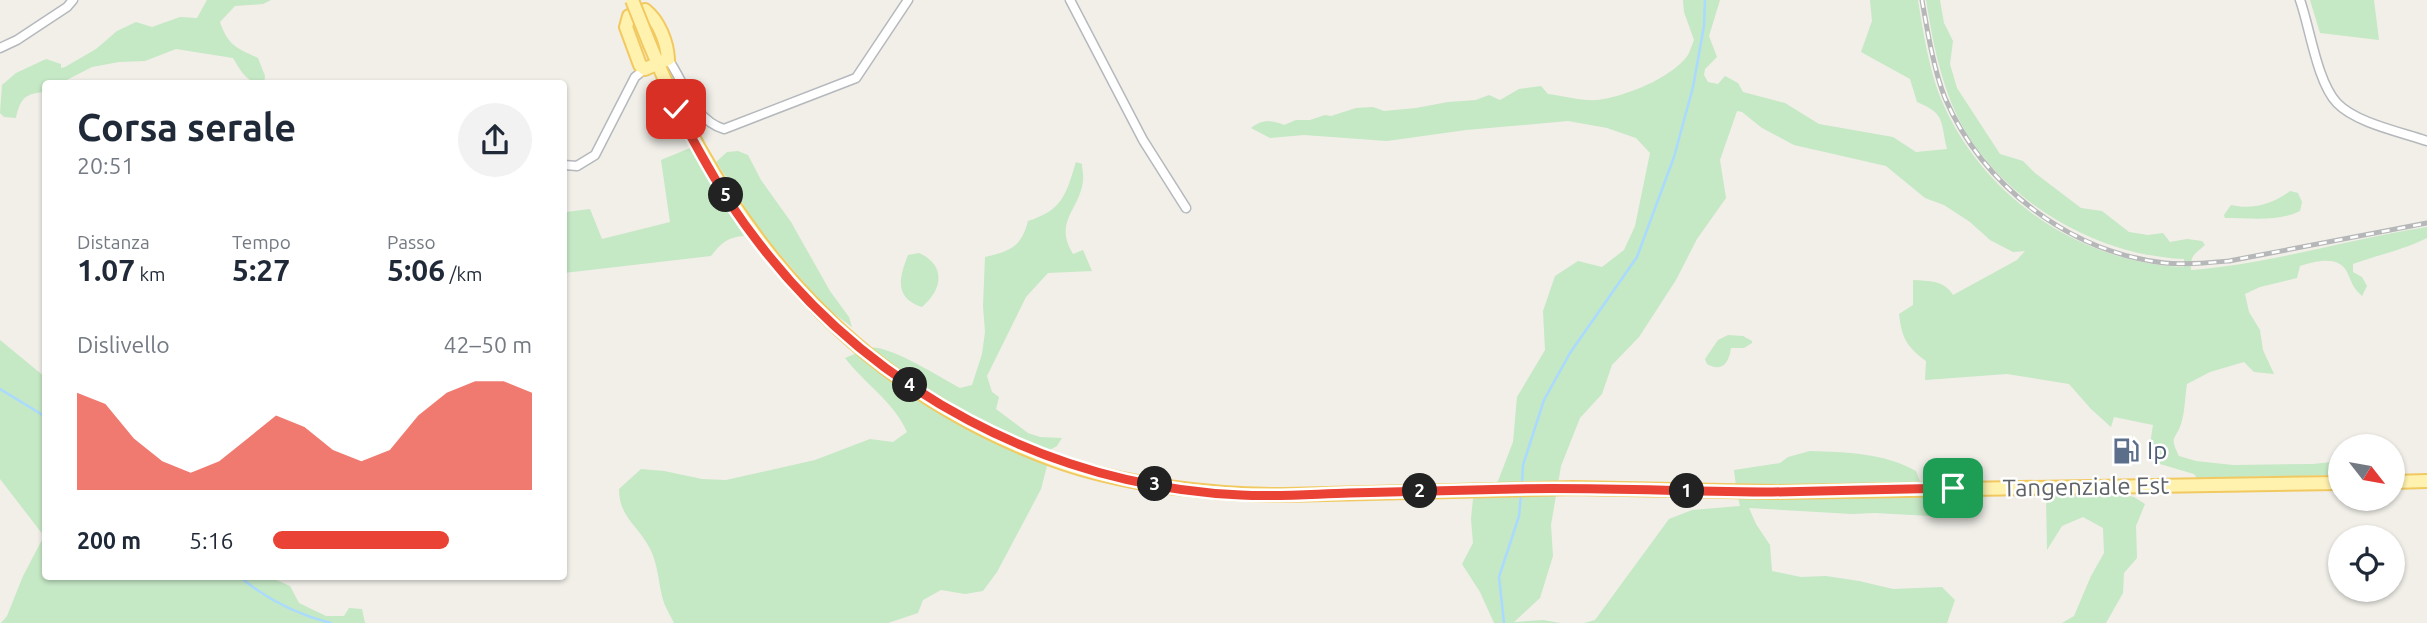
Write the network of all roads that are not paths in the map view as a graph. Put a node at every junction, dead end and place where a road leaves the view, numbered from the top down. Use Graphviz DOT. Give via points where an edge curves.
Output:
graph roads {
  1 [pos="73,0"];
  2 [pos="632,0"];
  3 [pos="908,0"];
  4 [pos="1070,0"];
  5 [pos="2301,0"];
  6 [pos="0,48"];
  7 [pos="657,64"];
  8 [pos="2427,141"];
  9 [pos="567,165"];
  10 [pos="1186,208"];
  11 [pos="2427,481"];
  12 [pos="2405,482"];
  13 [pos="2328,483"];
  1 -- 6 [label="street"];
  2 -- 7 [label="main road, Tangenziale Est, bridge"];
  3 -- 7 [label="street" via="856,78 724,129 696,110"];
  4 -- 10 [label="street" via="1143,140"];
  5 -- 8 [label="street" via="2322,76 2336,102 2355,116"];
  7 -- 9 [label="street" via="635,77 595,155 577,166"];
  7 -- 13 [label="main road, Tangenziale Est" via="690,135 754,237 822,314 862,350 945,408 988,431 1055,460 1130,480 1240,495"];
  11 -- 12 [label="main road"];
}
